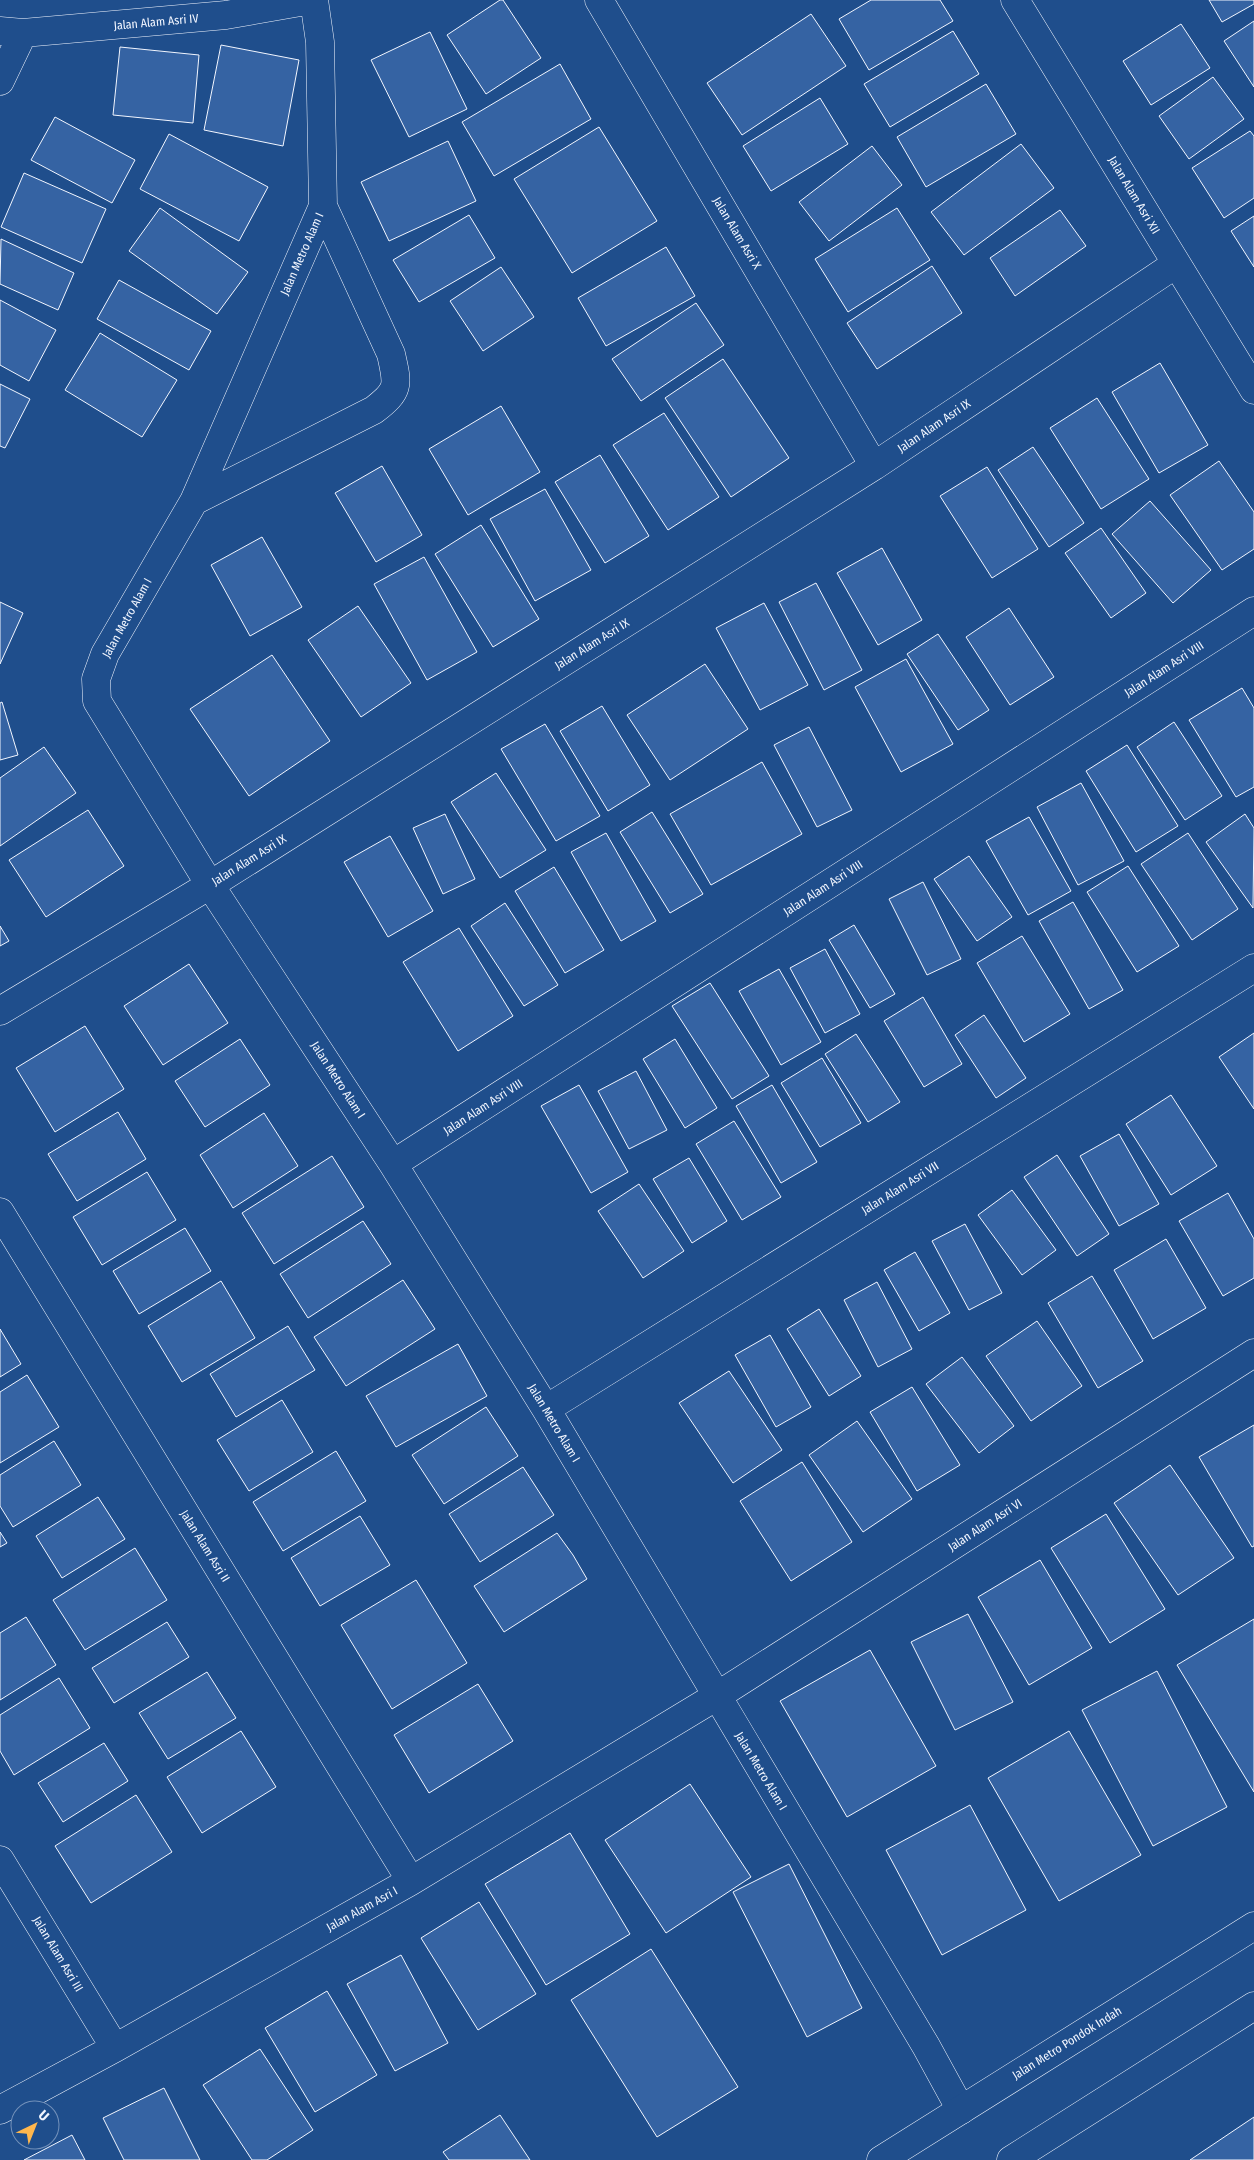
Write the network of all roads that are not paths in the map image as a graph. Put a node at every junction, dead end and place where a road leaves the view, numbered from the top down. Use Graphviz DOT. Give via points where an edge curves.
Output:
graph roads {
  1 [pos="313,0"];
  2 [pos="599,0"];
  3 [pos="1015,0"];
  4 [pos="12,32"];
  5 [pos="0,82"];
  6 [pos="322,206"];
  7 [pos="1176,264"];
  8 [pos="1254,390"];
  9 [pos="874,466"];
  10 [pos="194,501"];
  11 [pos="1254,611"];
  12 [pos="210,884"];
  13 [pos="1254,968"];
  14 [pos="0,1011"];
  15 [pos="393,1164"];
  16 [pos="0,1212"];
  17 [pos="1254,1353"];
  18 [pos="546,1409"];
  19 [pos="717,1696"];
  20 [pos="0,1860"];
  21 [pos="411,1881"];
  22 [pos="1254,1926"];
  23 [pos="1254,2006"];
  24 [pos="115,2048"];
  25 [pos="0,2110"];
  26 [pos="961,2110"];
  27 [pos="881,2160"];
  28 [pos="1011,2160"];
  1 -- 4 [label="main road, Jalan Alam Asri IV" via="226,15"];
  1 -- 6 [label="main road, Jalan Metro Alam I" via="320,42"];
  2 -- 9 [label="main road, Jalan Alam Asri X"];
  3 -- 7 [label="main road, Jalan Alam Asri XII"];
  4 -- 5 [label="main road"];
  6 -- 10 [label="main road, Jalan Metro Alam I"];
  6 -- 10 [label="main road" via="391,354 397,379 390,397 374,410"];
  7 -- 8 [label="main road, Jalan Alam Asri XII"];
  7 -- 9 [label="main road, Jalan Alam Asri IX"];
  9 -- 12 [label="main road, Jalan Alam Asri IX"];
  10 -- 12 [label="main road, Jalan Metro Alam I" via="105,654 96,679 98,701"];
  11 -- 15 [label="main road, Jalan Alam Asri VIII"];
  12 -- 14 [label="main road, Jalan Alam Asri IX"];
  12 -- 15 [label="main road, Jalan Metro Alam I"];
  13 -- 18 [label="main road, Jalan Alam Asri VII"];
  15 -- 18 [label="main road, Jalan Metro Alam I"];
  16 -- 21 [label="main road, Jalan Alam Asri II"];
  17 -- 19 [label="main road, Jalan Alam Asri VI"];
  18 -- 19 [label="main road, Jalan Metro Alam I"];
  19 -- 21 [label="main road, Jalan Alam Asri I"];
  19 -- 26 [label="main road, Jalan Metro Alam I"];
  20 -- 24 [label="main road, Jalan Alam Asri III"];
  21 -- 24 [label="main road, Jalan Alam Asri I"];
  22 -- 26 [label="main road, Jalan Metro Pondok Indah"];
  23 -- 28 [label="main road"];
  24 -- 25 [label="main road, Jalan Alam Asri I"];
  26 -- 27 [label="main road, Jalan Metro Pondok Indah"];
}
